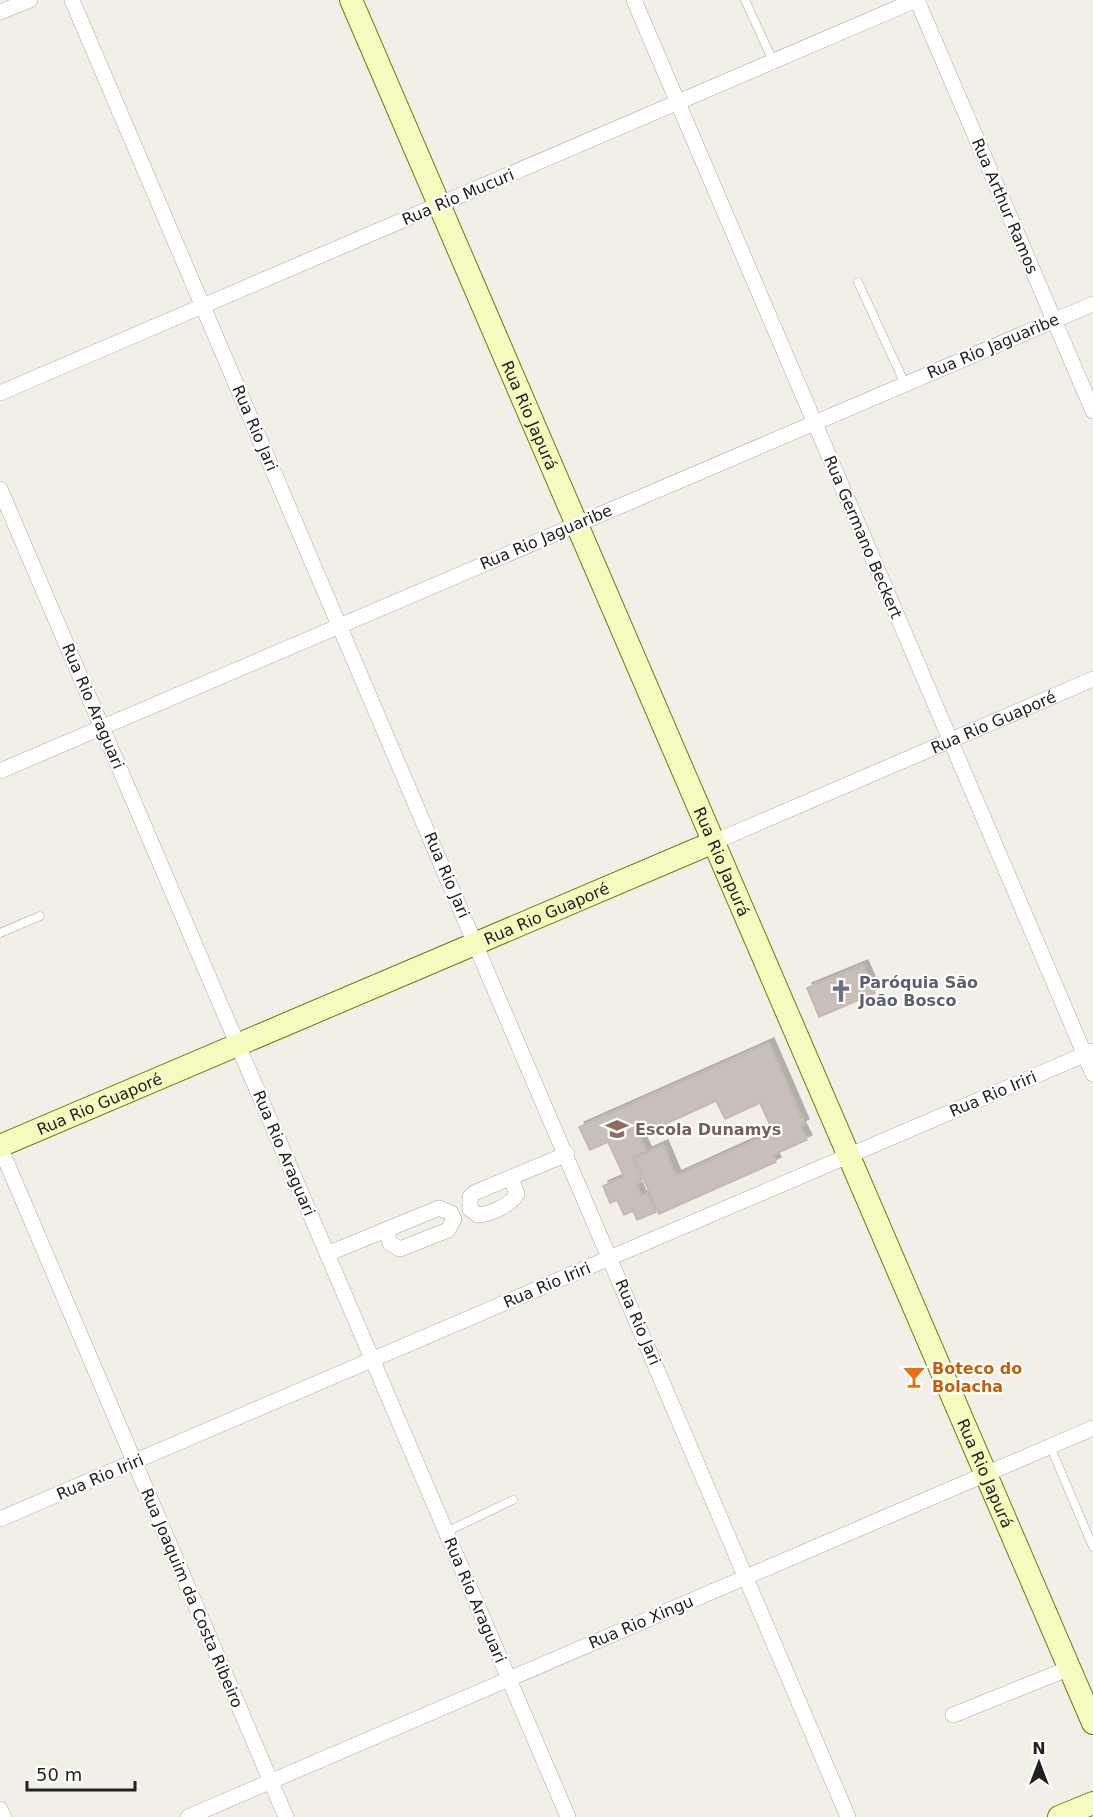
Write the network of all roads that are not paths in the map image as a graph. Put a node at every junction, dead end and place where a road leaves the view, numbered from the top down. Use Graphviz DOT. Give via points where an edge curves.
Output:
graph roads {
  1 [pos="30,0"];
  2 [pos="72,0"];
  3 [pos="351,0"];
  4 [pos="634,0"];
  5 [pos="745,0"];
  6 [pos="916,0"];
  7 [pos="0,12"];
  8 [pos="773,61"];
  9 [pos="678,103"];
  10 [pos="439,205"];
  11 [pos="858,282"];
  12 [pos="1093,304"];
  13 [pos="203,306"];
  14 [pos="1054,320"];
  15 [pos="905,384"];
  16 [pos="0,393"];
  17 [pos="1093,411"];
  18 [pos="814,423"];
  19 [pos="0,489"];
  20 [pos="577,524"];
  21 [pos="340,626"];
  22 [pos="1093,680"];
  23 [pos="102,727"];
  24 [pos="950,740"];
  25 [pos="0,771"];
  26 [pos="714,842"];
  27 [pos="40,916"];
  28 [pos="0,933"];
  29 [pos="476,943"];
  30 [pos="237,1045"];
  31 [pos="1089,1053"];
  32 [pos="1093,1074"];
  33 [pos="0,1146"];
  34 [pos="567,1154"];
  35 [pos="849,1156"];
  36 [pos="511,1178"];
  37 [pos="386,1230"];
  38 [pos="327,1254"];
  39 [pos="611,1258"];
  40 [pos="372,1360"];
  41 [pos="1093,1428"];
  42 [pos="1050,1446"];
  43 [pos="134,1462"];
  44 [pos="986,1474"];
  45 [pos="513,1500"];
  46 [pos="0,1519"];
  47 [pos="446,1532"];
  48 [pos="1093,1547"];
  49 [pos="746,1577"];
  50 [pos="1070,1668"];
  51 [pos="509,1679"];
  52 [pos="953,1715"];
  53 [pos="1093,1723"];
  54 [pos="271,1782"];
  55 [pos="1093,1803"];
  56 [pos="0,1809"];
  57 [pos="4,1817"];
  58 [pos="188,1817"];
  59 [pos="286,1817"];
  60 [pos="568,1817"];
  61 [pos="848,1817"];
  62 [pos="1059,1817"];
  1 -- 7 [label="street"];
  2 -- 13 [label="street, Rua Rio Jari"];
  3 -- 10 [label="street, Rua Rio Japurá"];
  4 -- 9 [label="street, Rua Germano Beckert"];
  5 -- 8 [label="lane"];
  6 -- 8 [label="street, Rua Rio Mucuri"];
  6 -- 14 [label="street, Rua Arthur Ramos"];
  8 -- 9 [label="street, Rua Rio Mucuri"];
  9 -- 10 [label="street, Rua Rio Mucuri"];
  9 -- 18 [label="street, Rua Germano Beckert"];
  10 -- 13 [label="street, Rua Rio Mucuri"];
  10 -- 20 [label="street, Rua Rio Japurá"];
  11 -- 15 [label="lane"];
  12 -- 14 [label="street, Rua Rio Jaguaribe"];
  13 -- 16 [label="street, Rua Rio Mucuri"];
  13 -- 21 [label="street, Rua Rio Jari"];
  14 -- 15 [label="street, Rua Rio Jaguaribe"];
  14 -- 17 [label="street, Rua Arthur Ramos"];
  15 -- 18 [label="street, Rua Rio Jaguaribe"];
  18 -- 20 [label="street, Rua Rio Jaguaribe"];
  18 -- 24 [label="street, Rua Germano Beckert"];
  19 -- 23 [label="street, Rua Rio Araguari"];
  20 -- 21 [label="street, Rua Rio Jaguaribe"];
  20 -- 26 [label="street, Rua Rio Japurá"];
  21 -- 23 [label="street, Rua Rio Jaguaribe"];
  21 -- 29 [label="street, Rua Rio Jari"];
  22 -- 24 [label="street, Rua Rio Guaporé"];
  23 -- 25 [label="street, Rua Rio Jaguaribe"];
  23 -- 30 [label="street, Rua Rio Araguari"];
  24 -- 26 [label="street, Rua Rio Guaporé"];
  24 -- 31 [label="street, Rua Germano Beckert"];
  26 -- 29 [label="street, Rua Rio Guaporé"];
  26 -- 35 [label="street, Rua Rio Japurá"];
  27 -- 28 [label="lane"];
  29 -- 30 [label="street, Rua Rio Guaporé"];
  29 -- 34 [label="street, Rua Rio Jari"];
  30 -- 33 [label="street, Rua Rio Guaporé"];
  30 -- 38 [label="street, Rua Rio Araguari"];
  31 -- 32 [label="street, Rua Germano Beckert"];
  31 -- 35 [label="street, Rua Rio Iriri"];
  33 -- 43 [label="street, Rua Joaquim da Costa Ribeiro"];
  34 -- 36 [label="street"];
  34 -- 39 [label="street, Rua Rio Jari"];
  35 -- 39 [label="street, Rua Rio Iriri"];
  35 -- 44 [label="street, Rua Rio Japurá"];
  37 -- 38 [label="street"];
  38 -- 40 [label="street, Rua Rio Araguari"];
  39 -- 40 [label="street, Rua Rio Iriri"];
  39 -- 49 [label="street, Rua Rio Jari"];
  40 -- 43 [label="street, Rua Rio Iriri"];
  40 -- 47 [label="street, Rua Rio Araguari"];
  41 -- 42 [label="street, Rua Rio Xingu"];
  42 -- 44 [label="street, Rua Rio Xingu"];
  42 -- 48 [label="lane"];
  43 -- 46 [label="street, Rua Rio Iriri"];
  43 -- 54 [label="street, Rua Joaquim da Costa Ribeiro"];
  44 -- 49 [label="street, Rua Rio Xingu"];
  44 -- 50 [label="street, Rua Rio Japurá"];
  45 -- 47 [label="lane"];
  47 -- 51 [label="street, Rua Rio Araguari"];
  49 -- 51 [label="street, Rua Rio Xingu"];
  49 -- 61 [label="street, Rua Rio Jari"];
  50 -- 52 [label="street"];
  50 -- 53 [label="street, Rua Rio Japurá"];
  51 -- 54 [label="street, Rua Rio Xingu"];
  51 -- 60 [label="street, Rua Rio Araguari"];
  54 -- 58 [label="street, Rua Rio Xingu"];
  54 -- 59 [label="street, Rua Joaquim da Costa Ribeiro"];
  55 -- 62 [label="street"];
  56 -- 57 [label="street"];
}
